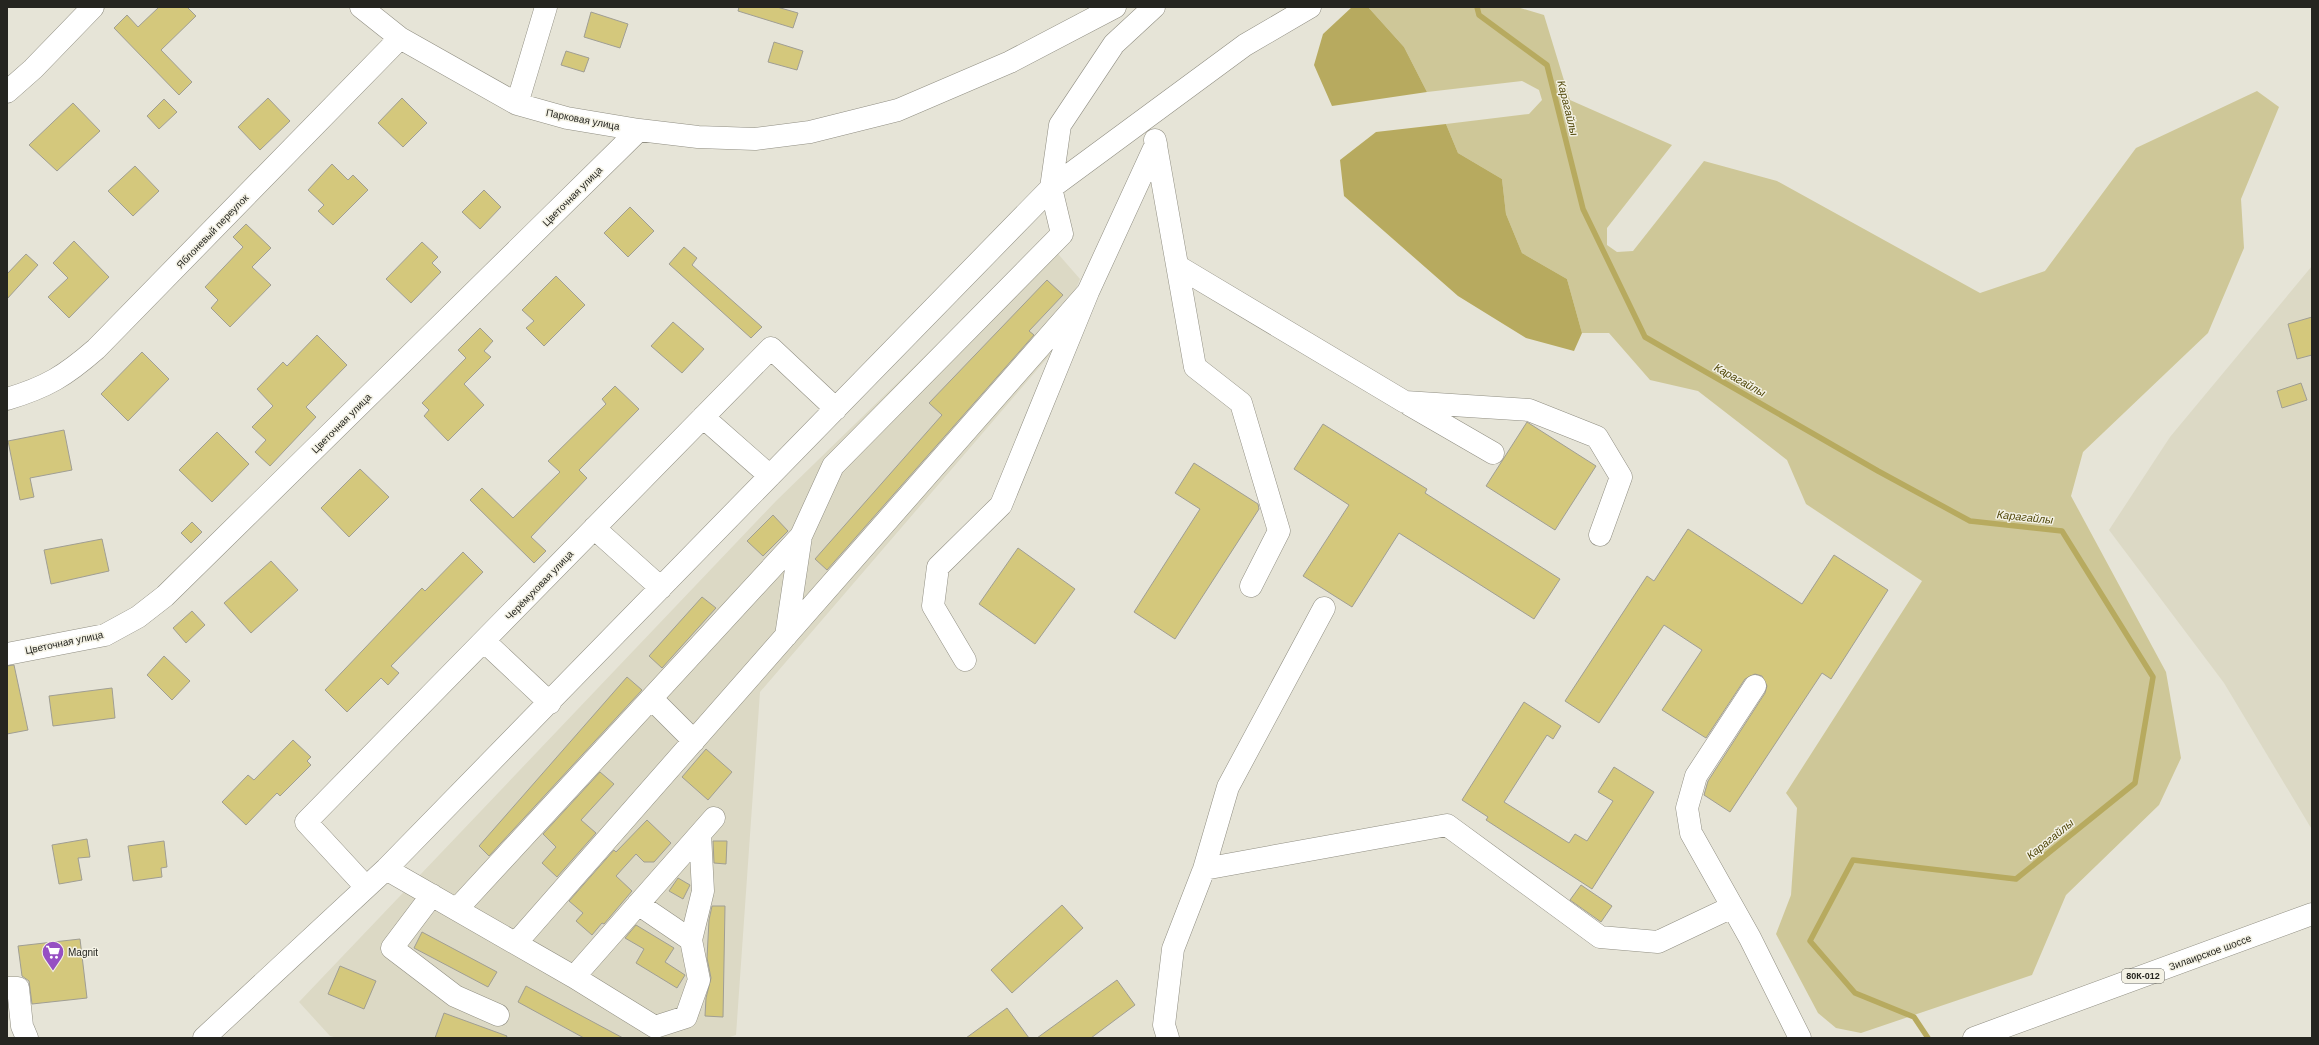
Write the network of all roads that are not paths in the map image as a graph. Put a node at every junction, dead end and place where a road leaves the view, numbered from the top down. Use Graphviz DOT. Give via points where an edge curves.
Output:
graph roads {
  1 [pos="93,7"];
  2 [pos="361,7"];
  3 [pos="546,7"];
  4 [pos="1115,7"];
  5 [pos="1154,7"];
  6 [pos="1310,7"];
  7 [pos="400,38"];
  8 [pos="7,92"];
  9 [pos="517,104"];
  10 [pos="1149,116"];
  11 [pos="639,130"];
  12 [pos="1156,144"];
  13 [pos="1051,188"];
  14 [pos="1179,267"];
  15 [pos="1088,292"];
  16 [pos="7,399"];
  17 [pos="1405,402"];
  18 [pos="836,409"];
  19 [pos="703,417"];
  20 [pos="1493,453"];
  21 [pos="770,476"];
  22 [pos="594,528"];
  23 [pos="801,536"];
  24 [pos="1600,536"];
  25 [pos="1251,586"];
  26 [pos="661,588"];
  27 [pos="1324,608"];
  28 [pos="786,636"];
  29 [pos="484,641"];
  30 [pos="7,654"];
  31 [pos="964,660"];
  32 [pos="1755,686"];
  33 [pos="652,699"];
  34 [pos="550,703"];
  35 [pos="694,741"];
  36 [pos="386,869"];
  37 [pos="1204,869"];
  38 [pos="366,887"];
  39 [pos="432,895"];
  40 [pos="638,904"];
  41 [pos="1732,907"];
  42 [pos="457,909"];
  43 [pos="2312,914"];
  44 [pos="691,940"];
  45 [pos="516,943"];
  46 [pos="574,977"];
  47 [pos="12,988"];
  48 [pos="498,1015"];
  49 [pos="27,1038"];
  50 [pos="204,1038"];
  51 [pos="1168,1038"];
  52 [pos="1800,1038"];
  53 [pos="1974,1038"];
  1 -- 8 [label="street"];
  2 -- 7 [label="street, Парковая улица"];
  3 -- 9 [label="street"];
  4 -- 11 [label="street, Парковая улица" via="1010,62 898,110 810,132 755,139 698,137"];
  5 -- 13 [label="street" via="1114,44 1060,125"];
  6 -- 10 [label="street" via="1245,46"];
  7 -- 9 [label="street, Парковая улица"];
  7 -- 16 [label="street, Яблоневый переулок" via="96,349 69,373 36,390"];
  9 -- 11 [label="street, Парковая улица" via="567,118"];
  10 -- 12 [label="street"];
  10 -- 13 [label="street"];
  11 -- 30 [label="street, Цветочная улица" via="165,596 138,617 105,635"];
  12 -- 14 [label="street"];
  12 -- 15 [label="street"];
  13 -- 18 [label="street"];
  13 -- 23 [label="street" via="1062,234 833,466"];
  14 -- 17 [label="street"];
  14 -- 25 [label="street" via="1195,367 1241,403 1279,531"];
  15 -- 28 [label="street"];
  15 -- 31 [label="street" via="1001,505 938,567 933,606"];
  17 -- 20 [label="street"];
  17 -- 24 [label="street" via="1529,410 1597,437 1622,477"];
  18 -- 19 [label="street, Черёмуховая улица" via="771,348"];
  18 -- 21 [label="street"];
  19 -- 21 [label="street"];
  19 -- 22 [label="street, Черёмуховая улица"];
  21 -- 26 [label="street"];
  22 -- 26 [label="street"];
  22 -- 29 [label="street, Черёмуховая улица"];
  23 -- 28 [label="street"];
  23 -- 33 [label="street"];
  26 -- 34 [label="street"];
  27 -- 37 [label="street" via="1228,787"];
  28 -- 35 [label="street"];
  29 -- 34 [label="street"];
  29 -- 38 [label="street, Черёмуховая улица" via="306,822"];
  32 -- 41 [label="street" via="1696,776 1687,808 1691,833"];
  33 -- 35 [label="street"];
  33 -- 42 [label="street"];
  34 -- 36 [label="street"];
  35 -- 45 [label="street"];
  36 -- 38 [label="street"];
  36 -- 39 [label="street"];
  37 -- 41 [label="street" via="1447,825 1600,937 1658,942"];
  37 -- 51 [label="street" via="1173,949 1164,1025"];
  38 -- 50 [label="street"];
  39 -- 42 [label="street"];
  39 -- 48 [label="street" via="392,948 454,996"];
  40 -- 44 [label="street"];
  40 -- 44 [label="street" via="707,826 703,891"];
  40 -- 46 [label="street"];
  41 -- 52 [label="street"];
  42 -- 45 [label="street"];
  43 -- 53 [label="street, Зилаирское шоссе / 80К-012"];
  44 -- 46 [label="street" via="699,980 686,1016 655,1027"];
  45 -- 46 [label="street"];
  47 -- 49 [label="street"];
}
